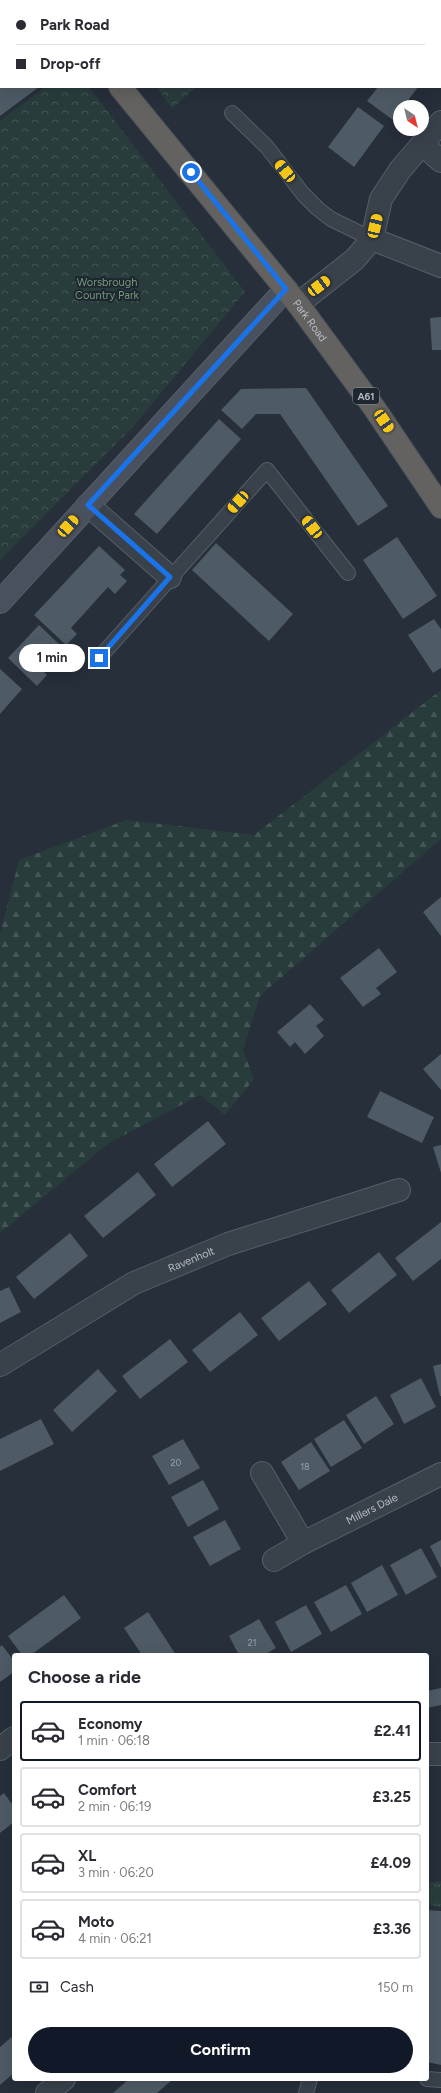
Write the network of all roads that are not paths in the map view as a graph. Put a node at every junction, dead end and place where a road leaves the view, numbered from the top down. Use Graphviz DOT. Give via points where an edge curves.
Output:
graph roads {
  1 [pos="121,88"];
  2 [pos="232,113"];
  3 [pos="441,122"];
  4 [pos="422,144"];
  5 [pos="441,161"];
  6 [pos="372,239"];
  7 [pos="441,266"];
  8 [pos="292,296"];
  9 [pos="88,505"];
  10 [pos="441,507"];
  11 [pos="348,573"];
  12 [pos="170,577"];
  13 [pos="0,602"];
  14 [pos="99,658"];
  15 [pos="399,1190"];
  16 [pos="0,1365"];
  17 [pos="262,1473"];
  18 [pos="441,1474"];
  19 [pos="303,1543"];
  20 [pos="274,1560"];
  21 [pos="12,1740"];
  22 [pos="0,1749"];
  23 [pos="429,1754"];
  24 [pos="441,1754"];
  25 [pos="429,2078"];
  26 [pos="441,2080"];
  27 [pos="62,2081"];
  28 [pos="309,2081"];
  29 [pos="47,2093"];
  30 [pos="306,2093"];
  1 -- 8 [label="highway, Park Road / A61"];
  2 -- 6 [label="lane" via="267,147 303,194 318,209 331,219"];
  3 -- 4 [label="street"];
  4 -- 5 [label="street"];
  4 -- 6 [label="street" via="400,170 381,199"];
  6 -- 7 [label="street"];
  6 -- 8 [label="street" via="355,259"];
  8 -- 9 [label="main road"];
  8 -- 10 [label="highway, Park Road / A61" via="375,409"];
  9 -- 12 [label="street"];
  9 -- 13 [label="main road"];
  11 -- 12 [label="lane" via="268,470"];
  12 -- 14 [label="lane"];
  15 -- 16 [label="street, Ravenholt" via="228,1244 134,1283"];
  17 -- 19 [label="street"];
  18 -- 19 [label="street, Millers Dale"];
  19 -- 20 [label="street, Millers Dale"];
  21 -- 22 [label="street"];
  23 -- 24 [label="street"];
  25 -- 26 [label="lane"];
  27 -- 29 [label="street"];
  28 -- 30 [label="lane"];
}
